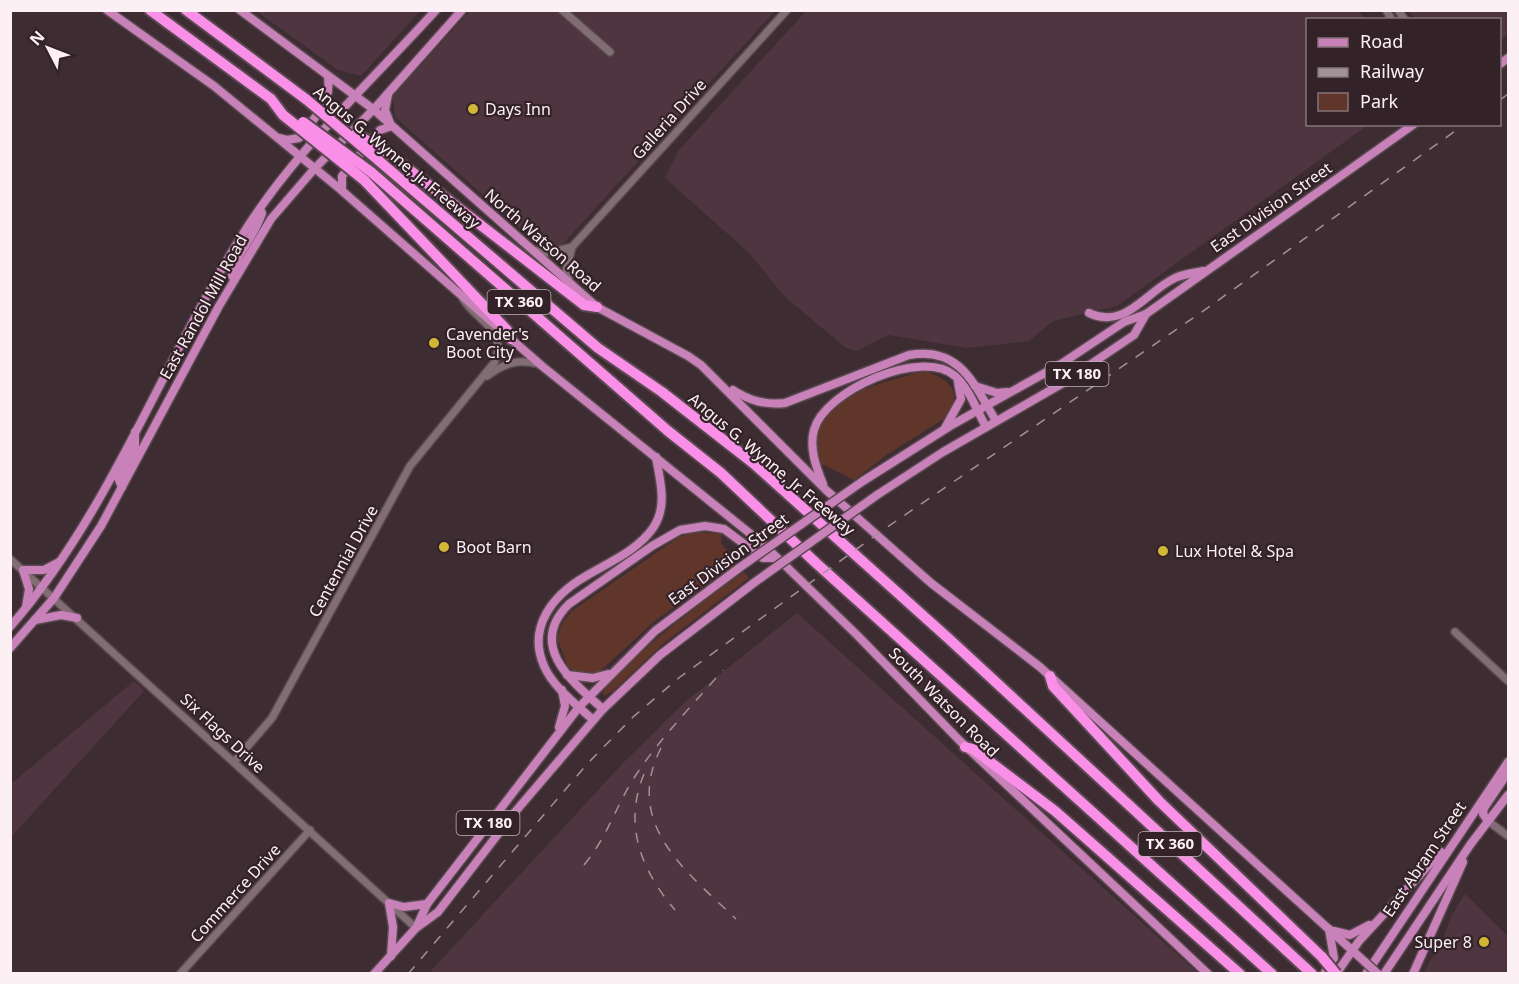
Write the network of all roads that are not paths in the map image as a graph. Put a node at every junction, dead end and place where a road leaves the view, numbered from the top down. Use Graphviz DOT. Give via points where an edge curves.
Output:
graph roads {
  1 [pos="107,10"];
  2 [pos="150,10"];
  3 [pos="186,10"];
  4 [pos="240,10"];
  5 [pos="436,10"];
  6 [pos="462,10"];
  7 [pos="562,10"];
  8 [pos="787,10"];
  9 [pos="610,52"];
  10 [pos="328,76"];
  11 [pos="370,81"];
  12 [pos="340,86"];
  13 [pos="391,90"];
  14 [pos="355,96"];
  15 [pos="373,110"];
  16 [pos="392,126"];
  17 [pos="1411,126"];
  18 [pos="275,137"];
  19 [pos="381,156"];
  20 [pos="301,158"];
  21 [pos="315,168"];
  22 [pos="367,176"];
  23 [pos="342,190"];
  24 [pos="260,209"];
  25 [pos="572,247"];
  26 [pos="529,249"];
  27 [pos="1209,269"];
  28 [pos="232,283"];
  29 [pos="572,288"];
  30 [pos="460,295"];
  31 [pos="597,307"];
  32 [pos="1089,314"];
  33 [pos="1146,314"];
  34 [pos="511,339"];
  35 [pos="542,366"];
  36 [pos="483,379"];
  37 [pos="957,379"];
  38 [pos="719,381"];
  39 [pos="975,386"];
  40 [pos="1011,392"];
  41 [pos="987,405"];
  42 [pos="976,410"];
  43 [pos="996,421"];
  44 [pos="986,427"];
  45 [pos="943,430"];
  46 [pos="135,432"];
  47 [pos="656,456"];
  48 [pos="122,487"];
  49 [pos="826,490"];
  50 [pos="64,558"];
  51 [pos="775,558"];
  52 [pos="10,559"];
  53 [pos="23,570"];
  54 [pos="43,588"];
  55 [pos="54,598"];
  56 [pos="26,610"];
  57 [pos="77,618"];
  58 [pos="34,620"];
  59 [pos="10,627"];
  60 [pos="1455,632"];
  61 [pos="10,648"];
  62 [pos="611,673"];
  63 [pos="567,674"];
  64 [pos="1050,676"];
  65 [pos="1509,681"];
  66 [pos="562,690"];
  67 [pos="588,696"];
  68 [pos="579,707"];
  69 [pos="603,710"];
  70 [pos="593,720"];
  71 [pos="558,732"];
  72 [pos="965,747"];
  73 [pos="234,762"];
  74 [pos="1508,762"];
  75 [pos="1509,795"];
  76 [pos="1488,821"];
  77 [pos="310,830"];
  78 [pos="1456,836"];
  79 [pos="1509,836"];
  80 [pos="1470,845"];
  81 [pos="389,903"];
  82 [pos="427,904"];
  83 [pos="1387,911"];
  84 [pos="416,928"];
  85 [pos="1329,928"];
  86 [pos="1352,950"];
  87 [pos="391,957"];
  88 [pos="1310,972"];
  89 [pos="180,974"];
  90 [pos="374,974"];
  91 [pos="1208,974"];
  92 [pos="1240,974"];
  93 [pos="1272,974"];
  94 [pos="1324,974"];
  95 [pos="1336,974"];
  96 [pos="1366,974"];
  97 [pos="1378,974"];
  98 [pos="1384,974"];
  99 [pos="1415,974"];
  1 -- 18 [label="main road" via="214,86"];
  2 -- 22 [label="highway, bridge"];
  3 -- 19 [label="highway, Angus G. Wynne, Jr. Freeway / TX 360, bridge"];
  4 -- 10 [label="main road, North Watson Road"];
  5 -- 11 [label="main road, East Randol Mill Road"];
  6 -- 13 [label="main road, East Randol Mill Road"];
  7 -- 9 [label="street"];
  8 -- 25 [label="street, Galleria Drive"];
  10 -- 12 [label="main road, North Watson Road"];
  10 -- 18 [label="main road" via="330,91 326,104 299,138"];
  11 -- 12 [label="main road"];
  11 -- 14 [label="main road, East Randol Mill Road"];
  12 -- 14 [label="main road, North Watson Road"];
  13 -- 15 [label="main road, East Randol Mill Road"];
  13 -- 16 [label="main road" via="385,110"];
  14 -- 15 [label="main road, North Watson Road"];
  14 -- 20 [label="main road, East Randol Mill Road"];
  15 -- 16 [label="main road, North Watson Road"];
  15 -- 21 [label="main road, East Randol Mill Road"];
  16 -- 23 [label="main road" via="380,130 342,176"];
  16 -- 26 [label="main road, North Watson Road"];
  17 -- 27 [label="main road, East Division Street / TX 180"];
  18 -- 20 [label="main road"];
  19 -- 31 [label="highway" via="584,304"];
  19 -- 88 [label="highway, Angus G. Wynne, Jr. Freeway / TX 360" via="598,348 753,463"];
  20 -- 21 [label="main road"];
  20 -- 24 [label="main road, East Randol Mill Road"];
  21 -- 23 [label="main road"];
  21 -- 28 [label="main road, East Randol Mill Road" via="271,219"];
  22 -- 34 [label="highway"];
  22 -- 93 [label="highway, Angus G. Wynne, Jr. Freeway / TX 360" via="721,473"];
  23 -- 30 [label="main road"];
  24 -- 28 [label="main road" via="260,220 240,253"];
  24 -- 46 [label="main road, East Randol Mill Road" via="227,259"];
  25 -- 26 [label="street" via="549,253"];
  25 -- 29 [label="street" via="566,271"];
  26 -- 29 [label="main road, North Watson Road"];
  27 -- 32 [label="main road" via="1175,278 1117,318"];
  27 -- 33 [label="main road, East Division Street / TX 180"];
  28 -- 48 [label="main road, East Randol Mill Road"];
  29 -- 31 [label="main road, North Watson Road"];
  30 -- 34 [label="main road"];
  30 -- 36 [label="street, Centennial Drive" via="499,340 500,350"];
  31 -- 38 [label="main road, North Watson Road" via="688,356"];
  33 -- 40 [label="main road, East Division Street / TX 180" via="1124,322"];
  33 -- 43 [label="main road, East Division Street / TX 180" via="1134,335 1063,383"];
  34 -- 35 [label="main road"];
  35 -- 36 [label="street, Centennial Drive" via="526,360 514,361"];
  35 -- 47 [label="main road"];
  36 -- 73 [label="street, Centennial Drive" via="410,466 272,718"];
  37 -- 42 [label="main road"];
  37 -- 45 [label="main road" via="961,399"];
  37 -- 49 [label="main road" via="941,369 912,367 846,392 831,403 813,431 814,462"];
  38 -- 39 [label="main road" via="752,401 785,403 903,357 930,354 954,362"];
  38 -- 49 [label="main road, North Watson Road"];
  39 -- 40 [label="main road" via="998,393"];
  39 -- 41 [label="main road"];
  40 -- 41 [label="main road, East Division Street / TX 180"];
  41 -- 42 [label="main road, East Division Street / TX 180"];
  41 -- 43 [label="main road"];
  42 -- 44 [label="main road"];
  42 -- 45 [label="main road, East Division Street / TX 180"];
  43 -- 44 [label="main road, East Division Street / TX 180"];
  44 -- 69 [label="main road, East Division Street / TX 180, bridge" via="877,495 755,582 660,655"];
  45 -- 62 [label="main road, East Division Street / TX 180, bridge" via="739,568 655,631"];
  46 -- 48 [label="main road" via="135,447 118,478"];
  46 -- 50 [label="main road, East Randol Mill Road"];
  47 -- 51 [label="main road, South Watson Road"];
  47 -- 66 [label="main road" via="664,498 654,527 638,545 584,576 548,607 538,645 544,667"];
  48 -- 55 [label="main road, East Randol Mill Road"];
  49 -- 64 [label="main road" via="931,583"];
  50 -- 53 [label="main road" via="44,570"];
  50 -- 54 [label="main road, East Randol Mill Road"];
  51 -- 63 [label="main road" via="763,558 724,529 705,526 680,530 588,589 559,614 552,647"];
  51 -- 72 [label="main road, South Watson Road" via="858,636"];
  52 -- 53 [label="street, Six Flags Drive"];
  53 -- 54 [label="street, Six Flags Drive"];
  53 -- 56 [label="main road" via="29,589"];
  54 -- 55 [label="street, Six Flags Drive"];
  54 -- 56 [label="main road, East Randol Mill Road"];
  55 -- 57 [label="street, Six Flags Drive"];
  55 -- 58 [label="main road, East Randol Mill Road"];
  56 -- 59 [label="main road, East Randol Mill Road"];
  57 -- 58 [label="main road" via="61,615"];
  57 -- 73 [label="street, Six Flags Drive"];
  58 -- 61 [label="main road, East Randol Mill Road"];
  60 -- 65 [label="street"];
  62 -- 63 [label="main road" via="593,678"];
  62 -- 67 [label="main road, East Division Street / TX 180"];
  63 -- 67 [label="main road"];
  64 -- 85 [label="main road"];
  64 -- 95 [label="highway, bridge" via="1053,686 1159,801 1298,932"];
  66 -- 68 [label="main road"];
  66 -- 71 [label="main road" via="565,706"];
  67 -- 68 [label="main road, East Division Street / TX 180"];
  67 -- 69 [label="main road"];
  68 -- 70 [label="main road"];
  68 -- 71 [label="main road, East Division Street / TX 180"];
  69 -- 70 [label="main road, East Division Street / TX 180"];
  70 -- 84 [label="main road, East Division Street / TX 180" via="438,912"];
  71 -- 82 [label="main road, East Division Street / TX 180"];
  72 -- 91 [label="main road, South Watson Road"];
  72 -- 92 [label="highway" via="973,749 1055,811"];
  73 -- 77 [label="street, Six Flags Drive"];
  74 -- 76 [label="main road" via="1507,774 1484,808"];
  74 -- 78 [label="main road, East Abram Street"];
  75 -- 76 [label="main road, East Abram Street"];
  76 -- 79 [label="street"];
  76 -- 80 [label="main road, East Abram Street"];
  77 -- 81 [label="street, Six Flags Drive"];
  77 -- 89 [label="street, Commerce Drive"];
  78 -- 83 [label="main road"];
  78 -- 96 [label="main road, East Abram Street"];
  80 -- 98 [label="main road, East Abram Street"];
  80 -- 99 [label="main road"];
  81 -- 82 [label="main road" via="404,907"];
  81 -- 84 [label="street, Six Flags Drive"];
  81 -- 87 [label="main road" via="393,927"];
  82 -- 84 [label="main road, East Division Street / TX 180"];
  83 -- 85 [label="main road" via="1357,933"];
  83 -- 86 [label="main road"];
  84 -- 87 [label="main road, East Division Street / TX 180"];
  85 -- 86 [label="main road"];
  85 -- 94 [label="main road" via="1334,958"];
  86 -- 95 [label="main road"];
  86 -- 97 [label="main road, bridge"];
  87 -- 90 [label="main road, East Division Street / TX 180"];
}
